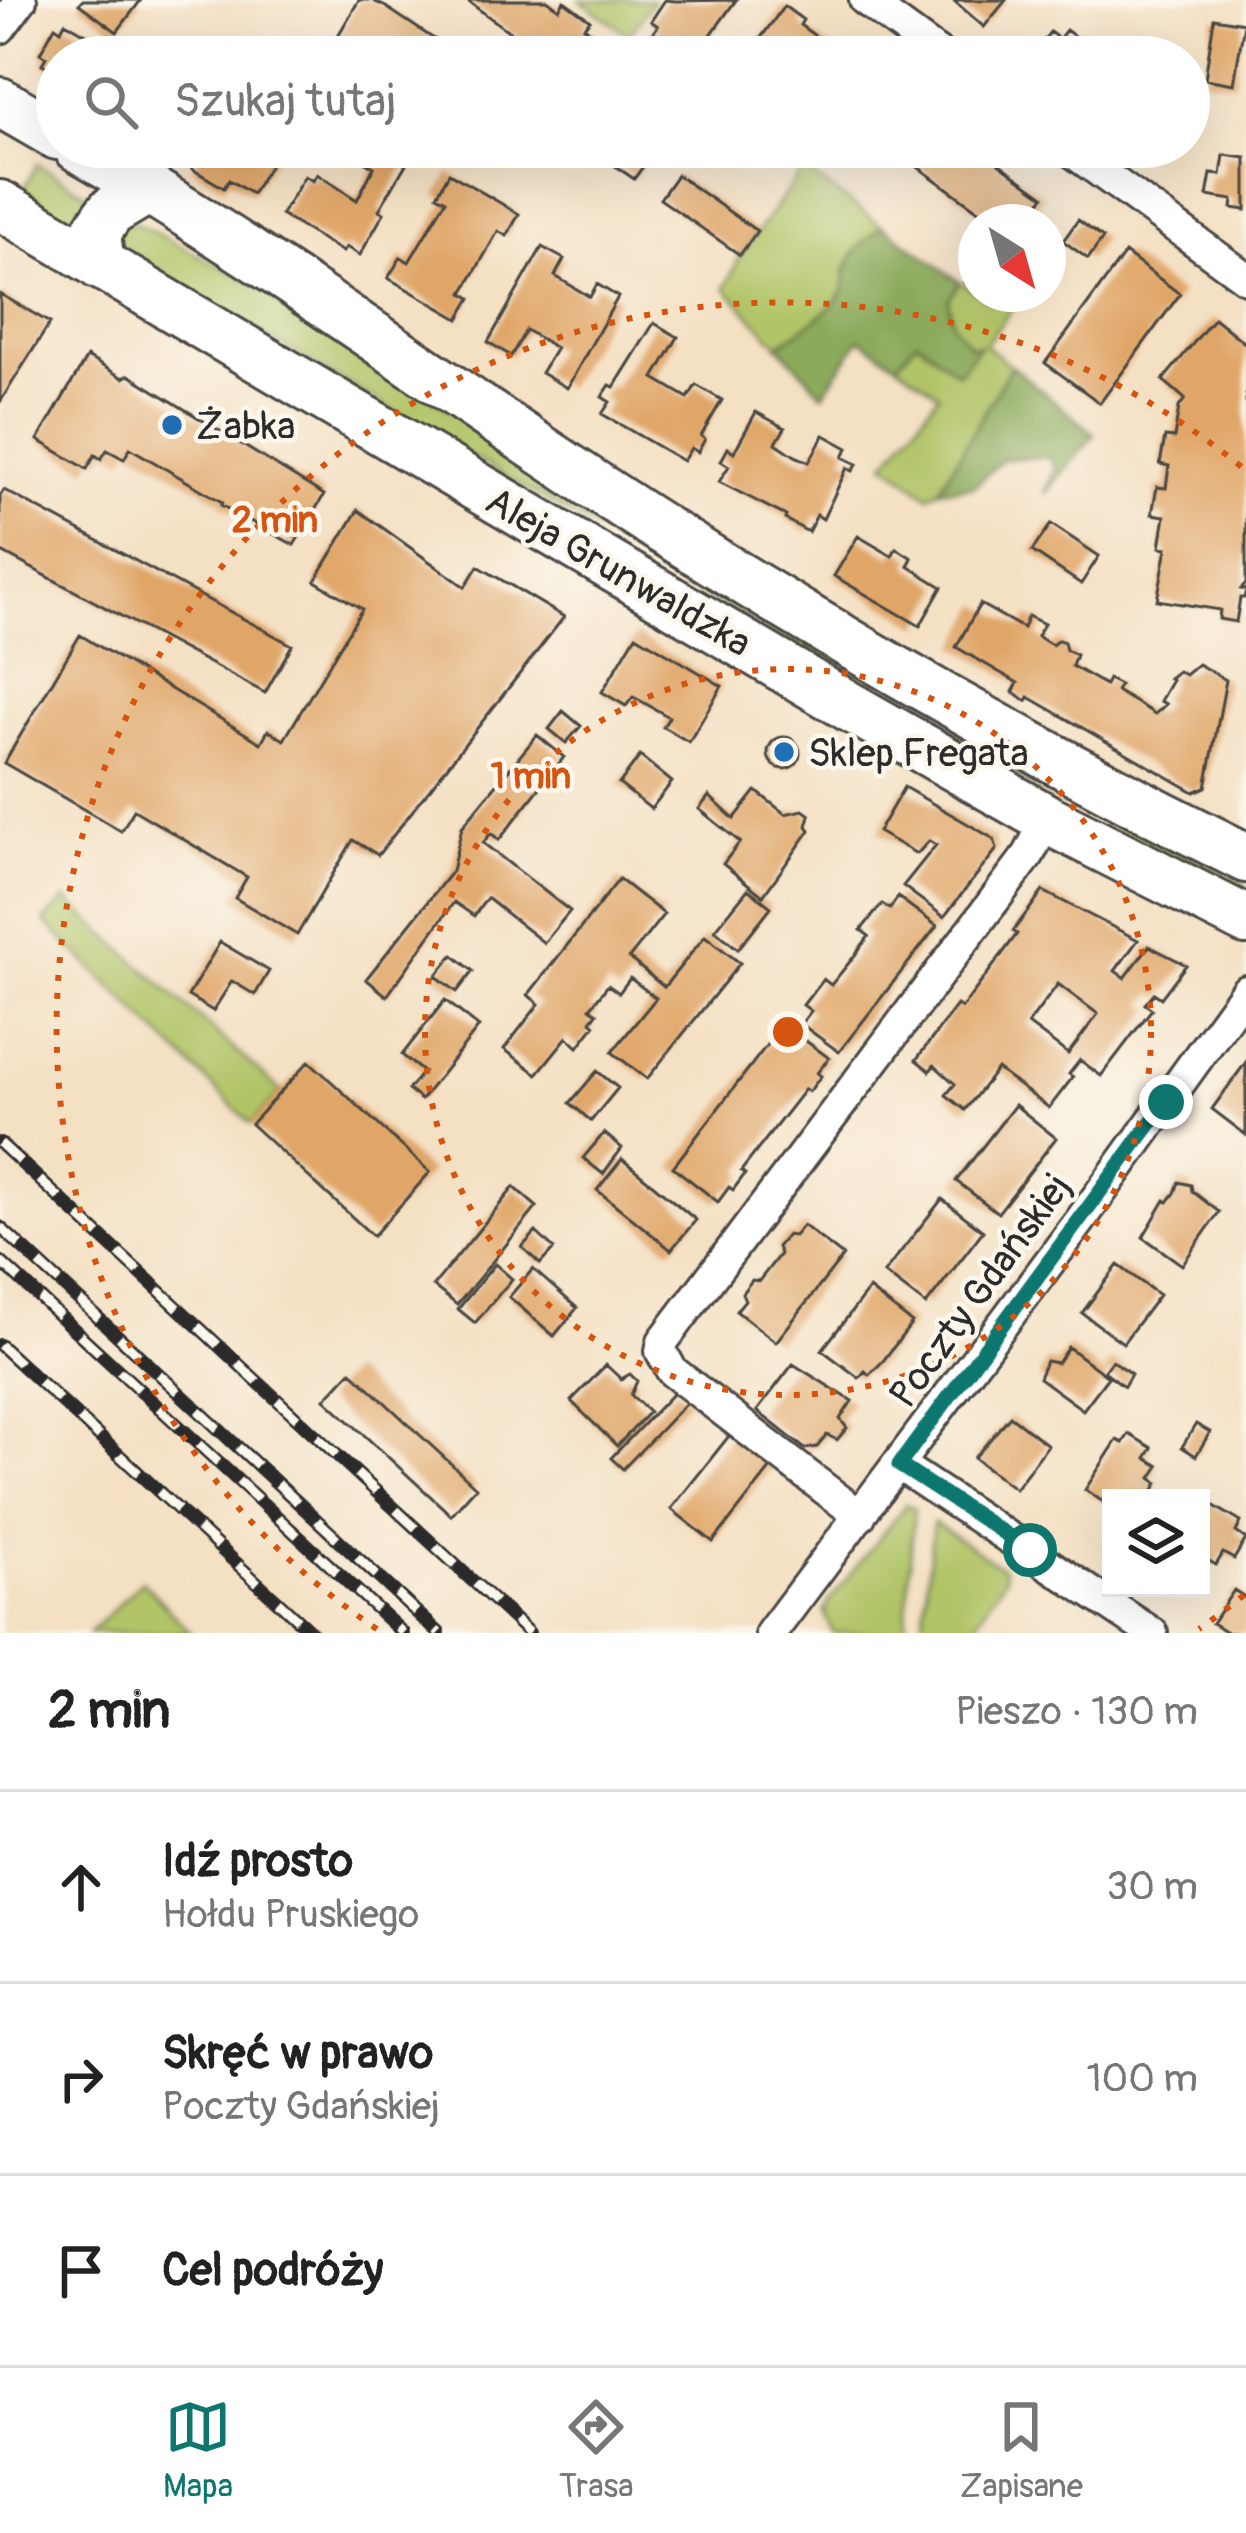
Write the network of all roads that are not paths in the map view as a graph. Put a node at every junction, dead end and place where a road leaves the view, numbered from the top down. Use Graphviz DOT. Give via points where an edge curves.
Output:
graph roads {
  1 [pos="21,0"];
  2 [pos="865,0"];
  3 [pos="0,28"];
  4 [pos="914,36"];
  5 [pos="0,102"];
  6 [pos="36,123"];
  7 [pos="112,168"];
  8 [pos="1095,168"];
  9 [pos="147,190"];
  10 [pos="0,205"];
  11 [pos="100,265"];
  12 [pos="1246,278"];
  13 [pos="1047,819"];
  14 [pos="1246,858"];
  15 [pos="1246,920"];
  16 [pos="1246,991"];
  17 [pos="899,1465"];
  18 [pos="860,1516"];
  19 [pos="771,1633"];
  20 [pos="1152,1633"];
  1 -- 3 [label="street"];
  2 -- 4 [label="street"];
  5 -- 6 [label="main road"];
  7 -- 9 [label="main road, Aleja Grunwaldzka"];
  8 -- 12 [label="street"];
  9 -- 11 [label="main road" via="110,212 96,232"];
  9 -- 14 [label="main road, Aleja Grunwaldzka" via="668,533 1053,761"];
  10 -- 11 [label="main road, Aleja Grunwaldzka"];
  11 -- 13 [label="main road, Aleja Grunwaldzka"];
  13 -- 15 [label="main road, Aleja Grunwaldzka"];
  13 -- 18 [label="street" via="1029,854 663,1341 672,1371"];
  16 -- 17 [label="street, Poczty Gdańskiej"];
  17 -- 18 [label="street, Poczty Gdańskiej"];
  17 -- 20 [label="street"];
  18 -- 19 [label="street, Poczty Gdańskiej"];
}
